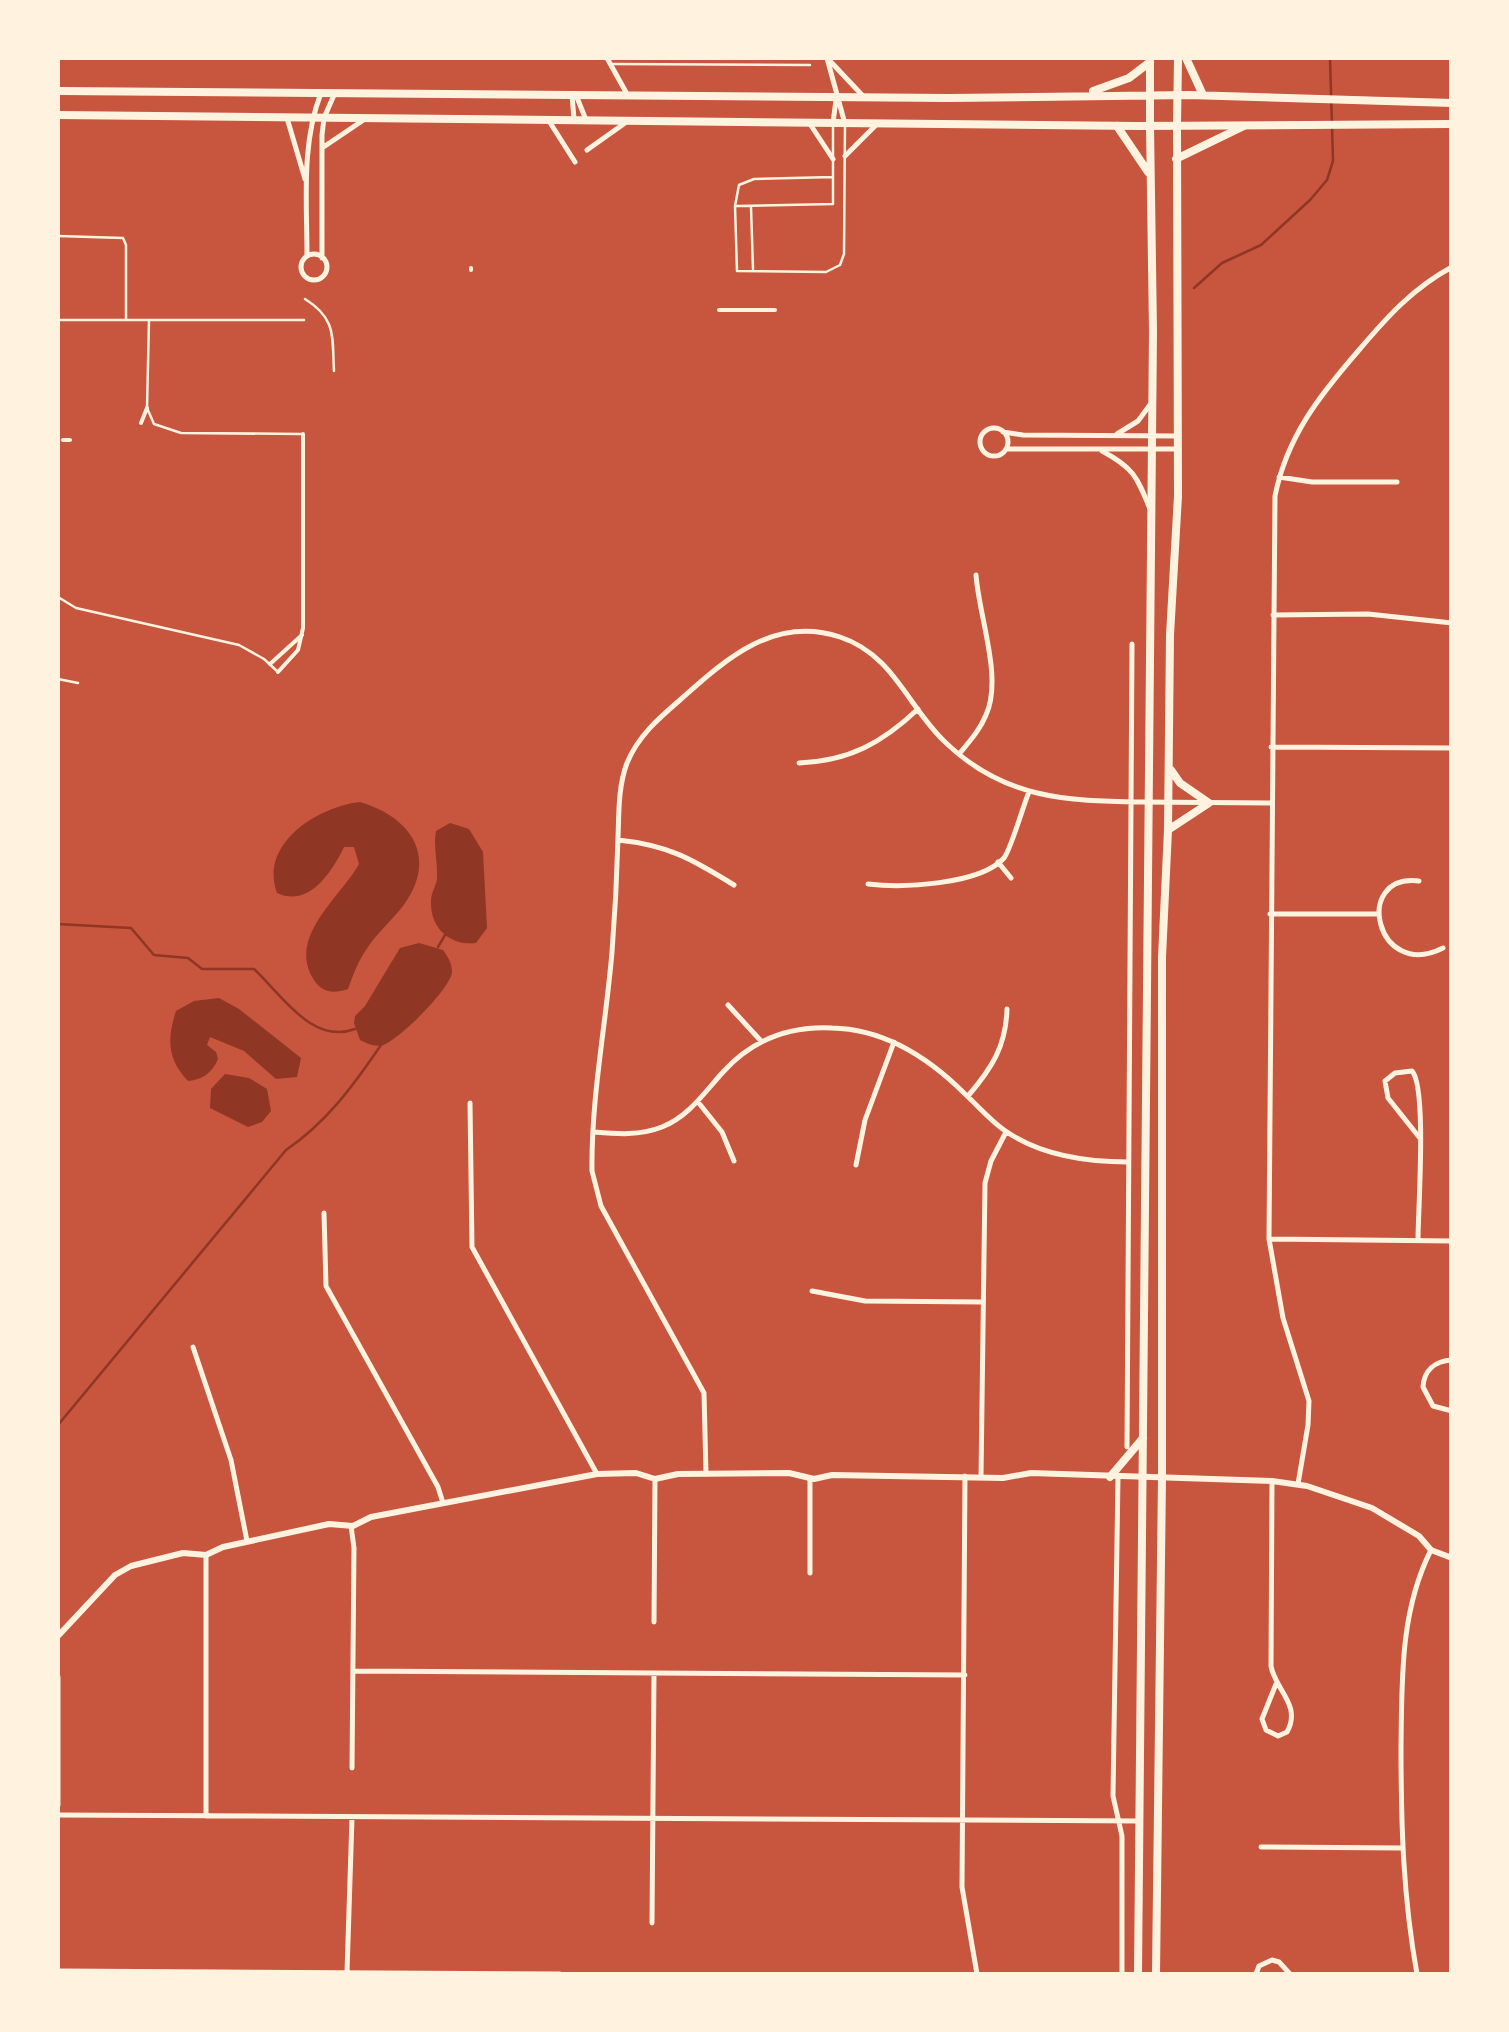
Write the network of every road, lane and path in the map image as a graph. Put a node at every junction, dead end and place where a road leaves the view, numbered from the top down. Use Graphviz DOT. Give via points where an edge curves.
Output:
graph roads {
  1 [pos="827,58"];
  2 [pos="1178,58"];
  3 [pos="1186,58"];
  4 [pos="1150,60"];
  5 [pos="608,61"];
  6 [pos="810,66"];
  7 [pos="58,91"];
  8 [pos="322,92"];
  9 [pos="336,92"];
  10 [pos="1084,94"];
  11 [pos="1177,94"];
  12 [pos="574,95"];
  13 [pos="627,95"];
  14 [pos="1150,95"];
  15 [pos="1204,95"];
  16 [pos="836,97"];
  17 [pos="864,97"];
  18 [pos="1452,102"];
  19 [pos="58,115"];
  20 [pos="287,118"];
  21 [pos="311,118"];
  22 [pos="324,118"];
  23 [pos="365,119"];
  24 [pos="549,120"];
  25 [pos="574,122"];
  26 [pos="587,122"];
  27 [pos="625,123"];
  28 [pos="809,124"];
  29 [pos="833,124"];
  30 [pos="846,124"];
  31 [pos="878,124"];
  32 [pos="1248,124"];
  33 [pos="1452,124"];
  34 [pos="1118,126"];
  35 [pos="1150,126"];
  36 [pos="1177,126"];
  37 [pos="322,148"];
  38 [pos="587,150"];
  39 [pos="845,156"];
  40 [pos="833,159"];
  41 [pos="1176,159"];
  42 [pos="575,162"];
  43 [pos="1150,176"];
  44 [pos="833,178"];
  45 [pos="307,187"];
  46 [pos="736,206"];
  47 [pos="751,206"];
  48 [pos="58,236"];
  49 [pos="307,256"];
  50 [pos="322,258"];
  51 [pos="1452,268"];
  52 [pos="753,271"];
  53 [pos="305,299"];
  54 [pos="719,310"];
  55 [pos="776,310"];
  56 [pos="126,319"];
  57 [pos="58,320"];
  58 [pos="149,320"];
  59 [pos="304,320"];
  60 [pos="334,371"];
  61 [pos="1152,402"];
  62 [pos="147,408"];
  63 [pos="141,423"];
  64 [pos="1003,432"];
  65 [pos="303,434"];
  66 [pos="1115,435"];
  67 [pos="1151,436"];
  68 [pos="1177,436"];
  69 [pos="62,440"];
  70 [pos="70,440"];
  71 [pos="1006,450"];
  72 [pos="1101,450"];
  73 [pos="1151,450"];
  74 [pos="1177,450"];
  75 [pos="1280,476"];
  76 [pos="1397,482"];
  77 [pos="1151,512"];
  78 [pos="976,575"];
  79 [pos="58,597"];
  80 [pos="1272,615"];
  81 [pos="1452,623"];
  82 [pos="302,635"];
  83 [pos="1132,644"];
  84 [pos="270,664"];
  85 [pos="278,672"];
  86 [pos="58,678"];
  87 [pos="78,684"];
  88 [pos="918,709"];
  89 [pos="1272,748"];
  90 [pos="1452,748"];
  91 [pos="960,754"];
  92 [pos="800,763"];
  93 [pos="1168,766"];
  94 [pos="1028,792"];
  95 [pos="1131,802"];
  96 [pos="1148,802"];
  97 [pos="1168,802"];
  98 [pos="1208,803"];
  99 [pos="1272,803"];
  100 [pos="1168,830"];
  101 [pos="618,840"];
  102 [pos="998,862"];
  103 [pos="1010,878"];
  104 [pos="1419,881"];
  105 [pos="868,884"];
  106 [pos="734,885"];
  107 [pos="1270,914"];
  108 [pos="1378,914"];
  109 [pos="1443,948"];
  110 [pos="728,1006"];
  111 [pos="1007,1009"];
  112 [pos="761,1041"];
  113 [pos="894,1042"];
  114 [pos="968,1096"];
  115 [pos="698,1102"];
  116 [pos="470,1103"];
  117 [pos="594,1132"];
  118 [pos="1006,1132"];
  119 [pos="1419,1137"];
  120 [pos="734,1161"];
  121 [pos="1128,1162"];
  122 [pos="856,1165"];
  123 [pos="324,1213"];
  124 [pos="1269,1239"];
  125 [pos="1418,1240"];
  126 [pos="1452,1240"];
  127 [pos="812,1291"];
  128 [pos="983,1302"];
  129 [pos="193,1347"];
  130 [pos="1452,1360"];
  131 [pos="1452,1411"];
  132 [pos="1127,1424"];
  133 [pos="1143,1424"];
  134 [pos="1142,1438"];
  135 [pos="1127,1447"];
  136 [pos="597,1474"];
  137 [pos="706,1474"];
  138 [pos="965,1476"];
  139 [pos="982,1477"];
  140 [pos="1114,1477"];
  141 [pos="1142,1477"];
  142 [pos="1162,1478"];
  143 [pos="655,1479"];
  144 [pos="810,1479"];
  145 [pos="1272,1481"];
  146 [pos="1298,1484"];
  147 [pos="443,1503"];
  148 [pos="351,1526"];
  149 [pos="248,1542"];
  150 [pos="1430,1550"];
  151 [pos="206,1555"];
  152 [pos="1452,1558"];
  153 [pos="810,1573"];
  154 [pos="654,1622"];
  155 [pos="58,1636"];
  156 [pos="353,1671"];
  157 [pos="654,1673"];
  158 [pos="965,1676"];
  159 [pos="58,1678"];
  160 [pos="1276,1684"];
  161 [pos="352,1768"];
  162 [pos="58,1806"];
  163 [pos="58,1816"];
  164 [pos="206,1816"];
  165 [pos="352,1817"];
  166 [pos="653,1819"];
  167 [pos="1118,1820"];
  168 [pos="1139,1820"];
  169 [pos="963,1821"];
  170 [pos="1261,1847"];
  171 [pos="1401,1848"];
  172 [pos="652,1923"];
  173 [pos="58,1971"];
  174 [pos="347,1974"];
  175 [pos="560,1974"];
  176 [pos="977,1974"];
  177 [pos="1122,1974"];
  178 [pos="1138,1974"];
  179 [pos="1156,1974"];
  180 [pos="1256,1974"];
  181 [pos="1290,1974"];
  182 [pos="1417,1974"];
  1 -- 16 [label="street"];
  1 -- 17 [label="street"];
  2 -- 11 [label="main road"];
  3 -- 15 [label="main road"];
  4 -- 10 [label="main road" via="1128,78"];
  4 -- 14 [label="main road"];
  5 -- 6 [label="lane"];
  5 -- 13 [label="street"];
  7 -- 8 [label="main road"];
  8 -- 9 [label="main road"];
  8 -- 21 [label="street"];
  9 -- 12 [label="main road"];
  9 -- 22 [label="street"];
  10 -- 14 [label="main road"];
  10 -- 17 [label="main road"];
  11 -- 14 [label="main road"];
  11 -- 15 [label="main road"];
  11 -- 36 [label="main road"];
  12 -- 13 [label="main road"];
  12 -- 25 [label="street"];
  12 -- 26 [label="street"];
  13 -- 16 [label="main road"];
  14 -- 35 [label="main road"];
  15 -- 18 [label="main road"];
  16 -- 17 [label="main road"];
  16 -- 29 [label="street"];
  16 -- 30 [label="street"];
  19 -- 20 [label="main road"];
  20 -- 21 [label="main road"];
  20 -- 45 [label="street"];
  21 -- 22 [label="main road"];
  21 -- 45 [label="street"];
  22 -- 23 [label="main road"];
  22 -- 37 [label="street"];
  23 -- 24 [label="main road"];
  23 -- 37 [label="street"];
  24 -- 25 [label="main road"];
  24 -- 42 [label="street"];
  25 -- 26 [label="main road"];
  26 -- 27 [label="main road"];
  27 -- 28 [label="main road"];
  27 -- 38 [label="street"];
  28 -- 29 [label="main road"];
  28 -- 40 [label="street"];
  29 -- 30 [label="main road"];
  29 -- 40 [label="lane"];
  30 -- 31 [label="main road"];
  30 -- 39 [label="lane"];
  31 -- 34 [label="main road"];
  31 -- 39 [label="street"];
  32 -- 33 [label="main road"];
  32 -- 36 [label="main road"];
  32 -- 41 [label="main road"];
  34 -- 35 [label="main road"];
  34 -- 43 [label="main road"];
  35 -- 36 [label="main road"];
  35 -- 43 [label="main road"];
  36 -- 41 [label="main road"];
  37 -- 50 [label="street"];
  39 -- 52 [label="lane" via="840,266"];
  40 -- 44 [label="lane"];
  41 -- 68 [label="main road"];
  43 -- 61 [label="main road"];
  44 -- 46 [label="lane" via="745,181"];
  44 -- 47 [label="lane" via="833,204"];
  45 -- 49 [label="street"];
  46 -- 47 [label="lane"];
  46 -- 52 [label="lane" via="738,271"];
  47 -- 52 [label="lane"];
  48 -- 56 [label="lane" via="120,237 126,244"];
  49 -- 50 [label="street"];
  49 -- 50 [label="street" via="301,270 311,280 324,274"];
  51 -- 75 [label="street" via="1403,301 1317,399"];
  53 -- 60 [label="lane" via="331,326"];
  54 -- 55 [label="street"];
  56 -- 57 [label="lane"];
  56 -- 58 [label="lane"];
  58 -- 59 [label="lane"];
  58 -- 62 [label="lane"];
  61 -- 66 [label="street"];
  61 -- 67 [label="main road"];
  62 -- 63 [label="street"];
  62 -- 65 [label="lane" via="154,424 181,433"];
  64 -- 66 [label="street"];
  64 -- 71 [label="street"];
  64 -- 71 [label="street" via="987,430 980,444 990,456"];
  65 -- 82 [label="street"];
  66 -- 67 [label="street"];
  67 -- 68 [label="street"];
  67 -- 73 [label="main road"];
  68 -- 74 [label="main road"];
  69 -- 70 [label="street"];
  71 -- 72 [label="street"];
  72 -- 73 [label="street"];
  72 -- 77 [label="street" via="1136,473"];
  73 -- 74 [label="street"];
  73 -- 77 [label="main road"];
  74 -- 93 [label="main road"];
  75 -- 76 [label="street"];
  75 -- 80 [label="street"];
  77 -- 96 [label="main road"];
  78 -- 91 [label="street" via="992,689 986,717"];
  79 -- 84 [label="lane" via="76,608 239,645"];
  80 -- 81 [label="street" via="1368,614"];
  80 -- 89 [label="street"];
  82 -- 84 [label="street"];
  82 -- 85 [label="street"];
  83 -- 95 [label="street"];
  84 -- 85 [label="lane"];
  86 -- 87 [label="lane"];
  88 -- 91 [label="street"];
  88 -- 92 [label="street" via="866,748"];
  88 -- 101 [label="street" via="887,666 846,640 798,632 748,645 640,738 623,776"];
  89 -- 90 [label="street"];
  89 -- 99 [label="street"];
  91 -- 94 [label="street"];
  93 -- 97 [label="main road"];
  93 -- 98 [label="main road"];
  94 -- 95 [label="street"];
  94 -- 102 [label="street"];
  95 -- 96 [label="street"];
  95 -- 121 [label="street"];
  96 -- 97 [label="street"];
  96 -- 133 [label="main road"];
  97 -- 98 [label="street"];
  97 -- 100 [label="main road"];
  98 -- 99 [label="street"];
  98 -- 100 [label="main road"];
  99 -- 107 [label="street"];
  100 -- 142 [label="main road"];
  101 -- 106 [label="street" via="678,852"];
  101 -- 117 [label="street"];
  102 -- 103 [label="street"];
  102 -- 105 [label="street" via="935,884"];
  104 -- 108 [label="street" via="1394,883"];
  107 -- 108 [label="street"];
  107 -- 124 [label="street"];
  108 -- 109 [label="street" via="1388,940 1404,952"];
  110 -- 112 [label="street"];
  111 -- 114 [label="street" via="1001,1051"];
  112 -- 113 [label="street" via="820,1027"];
  112 -- 115 [label="street"];
  113 -- 114 [label="street"];
  113 -- 122 [label="street"];
  114 -- 118 [label="street"];
  115 -- 117 [label="street" via="654,1130"];
  115 -- 120 [label="street"];
  116 -- 136 [label="street" via="472,1247"];
  117 -- 137 [label="street" via="592,1171 601,1206 704,1393"];
  118 -- 121 [label="street" via="1070,1157"];
  118 -- 128 [label="street" via="985,1184"];
  119 -- 119 [label="street" via="1386,1093 1385,1081 1394,1073 1409,1070 1418,1077"];
  119 -- 125 [label="street"];
  121 -- 132 [label="street"];
  123 -- 147 [label="street" via="326,1286"];
  124 -- 125 [label="street"];
  124 -- 146 [label="street" via="1309,1401"];
  125 -- 126 [label="street"];
  127 -- 128 [label="street" via="865,1301"];
  128 -- 139 [label="street"];
  129 -- 149 [label="street" via="231,1460"];
  130 -- 131 [label="street" via="1430,1368 1423,1388 1433,1406"];
  132 -- 133 [label="street"];
  132 -- 135 [label="street"];
  133 -- 134 [label="main road"];
  134 -- 140 [label="main road"];
  134 -- 141 [label="main road"];
  136 -- 143 [label="street"];
  136 -- 147 [label="street"];
  137 -- 143 [label="street"];
  137 -- 144 [label="street"];
  138 -- 139 [label="street"];
  138 -- 144 [label="street"];
  138 -- 158 [label="street"];
  139 -- 140 [label="street"];
  140 -- 141 [label="street"];
  140 -- 167 [label="street"];
  141 -- 142 [label="street"];
  141 -- 168 [label="main road"];
  142 -- 145 [label="street"];
  142 -- 179 [label="main road"];
  143 -- 154 [label="street"];
  144 -- 153 [label="street"];
  145 -- 146 [label="street"];
  145 -- 160 [label="street"];
  146 -- 150 [label="street" via="1372,1508"];
  147 -- 148 [label="street"];
  148 -- 149 [label="street" via="329,1524"];
  148 -- 156 [label="street"];
  149 -- 151 [label="street"];
  150 -- 152 [label="street"];
  150 -- 171 [label="street" via="1416,1583 1404,1652"];
  151 -- 155 [label="street" via="126,1568"];
  151 -- 164 [label="street"];
  156 -- 157 [label="street"];
  156 -- 161 [label="street"];
  157 -- 158 [label="street"];
  157 -- 166 [label="street"];
  158 -- 169 [label="street"];
  159 -- 162 [label="street"];
  160 -- 160 [label="street" via="1292,1718 1278,1736 1262,1719"];
  163 -- 164 [label="street"];
  164 -- 165 [label="street"];
  165 -- 166 [label="street"];
  165 -- 174 [label="street"];
  166 -- 169 [label="street"];
  166 -- 172 [label="street"];
  167 -- 168 [label="street"];
  167 -- 169 [label="street"];
  167 -- 177 [label="street"];
  168 -- 178 [label="main road"];
  169 -- 176 [label="street" via="963,1894"];
  170 -- 171 [label="street"];
  171 -- 182 [label="street"];
  173 -- 174 [label="street"];
  174 -- 175 [label="street"];
  180 -- 181 [label="street" via="1272,1960"];
}
